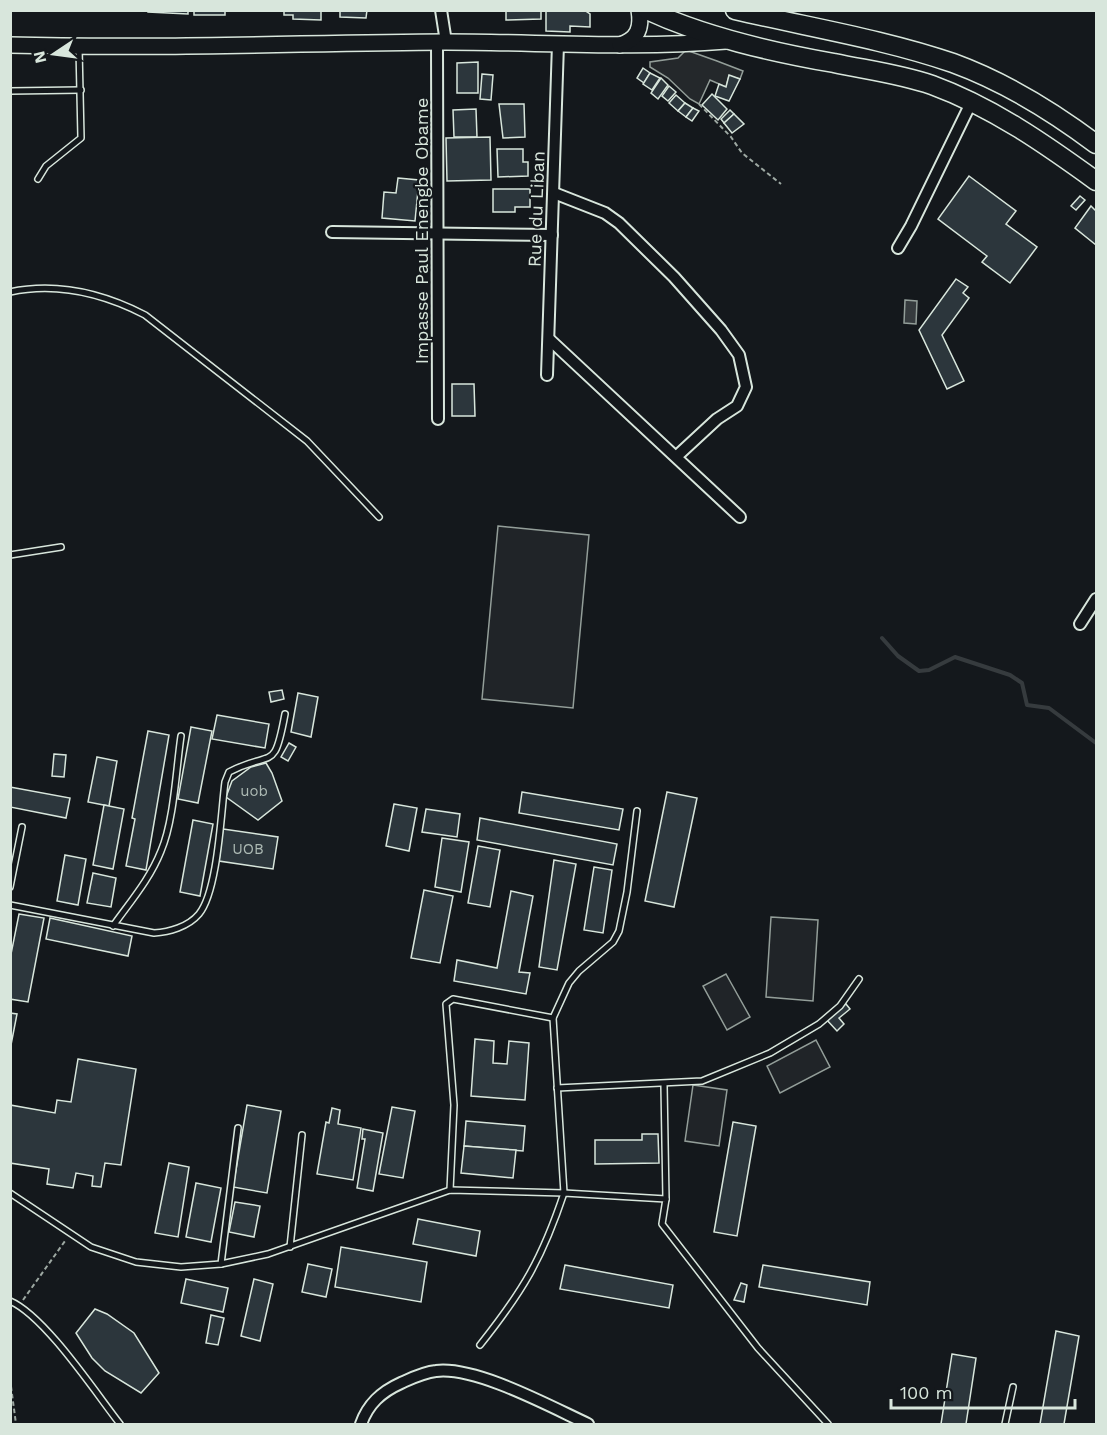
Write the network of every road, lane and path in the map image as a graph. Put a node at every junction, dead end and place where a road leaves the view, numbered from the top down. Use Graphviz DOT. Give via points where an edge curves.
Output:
graph roads {
  1 [pos="441,10"];
  2 [pos="639,10"];
  3 [pos="646,10"];
  4 [pos="735,10"];
  5 [pos="735,40"];
  6 [pos="442,42"];
  7 [pos="558,44"];
  8 [pos="10,45"];
  9 [pos="617,46"];
  10 [pos="79,47"];
  11 [pos="81,90"];
  12 [pos="10,92"];
  13 [pos="971,103"];
  14 [pos="699,104"];
  15 [pos="1096,144"];
  16 [pos="38,179"];
  17 [pos="1096,181"];
  18 [pos="781,184"];
  19 [pos="554,193"];
  20 [pos="332,232"];
  21 [pos="438,234"];
  22 [pos="552,235"];
  23 [pos="898,248"];
  24 [pos="10,292"];
  25 [pos="549,339"];
  26 [pos="547,375"];
  27 [pos="438,418"];
  28 [pos="677,456"];
  29 [pos="379,517"];
  30 [pos="740,517"];
  31 [pos="61,547"];
  32 [pos="10,555"];
  33 [pos="1096,602"];
  34 [pos="1080,624"];
  35 [pos="285,714"];
  36 [pos="181,736"];
  37 [pos="637,811"];
  38 [pos="22,827"];
  39 [pos="10,887"];
  40 [pos="10,905"];
  41 [pos="113,926"];
  42 [pos="859,979"];
  43 [pos="553,1018"];
  44 [pos="664,1085"];
  45 [pos="557,1088"];
  46 [pos="238,1128"];
  47 [pos="302,1135"];
  48 [pos="450,1190"];
  49 [pos="10,1193"];
  50 [pos="564,1193"];
  51 [pos="666,1199"];
  52 [pos="69,1235"];
  53 [pos="290,1246"];
  54 [pos="221,1264"];
  55 [pos="28,1292"];
  56 [pos="10,1301"];
  57 [pos="480,1345"];
  58 [pos="10,1378"];
  59 [pos="1013,1387"];
  60 [pos="16,1425"];
  61 [pos="120,1425"];
  62 [pos="361,1425"];
  63 [pos="588,1425"];
  64 [pos="828,1425"];
  65 [pos="1005,1425"];
  1 -- 6 [label="street, Impasse Paul Enengbe Obame"];
  2 -- 9 [label="street" via="639,31"];
  3 -- 5 [label="main road" via="680,25"];
  4 -- 15 [label="main road" via="953,63 1025,96"];
  5 -- 9 [label="street"];
  5 -- 13 [label="main road" via="890,73"];
  6 -- 7 [label="street"];
  6 -- 10 [label="street"];
  6 -- 21 [label="street, Impasse Paul Enengbe Obame"];
  7 -- 9 [label="street"];
  7 -- 19 [label="street, Rue du Liban"];
  8 -- 10 [label="street"];
  10 -- 11 [label="lane"];
  11 -- 12 [label="lane"];
  11 -- 16 [label="lane" via="81,138 46,166"];
  13 -- 17 [label="main road" via="1047,145"];
  13 -- 23 [label="street"];
  14 -- 18 [label="path" via="742,153"];
  19 -- 22 [label="street, Rue du Liban"];
  19 -- 28 [label="street" via="605,213 619,223 674,277 739,355 746,387 737,406"];
  20 -- 21 [label="street"];
  21 -- 22 [label="street"];
  21 -- 27 [label="street, Impasse Paul Enengbe Obame"];
  22 -- 25 [label="street, Rue du Liban"];
  24 -- 29 [label="lane" via="44,288 91,293 145,315 307,441"];
  25 -- 26 [label="street, Rue du Liban"];
  25 -- 28 [label="street"];
  28 -- 30 [label="street"];
  31 -- 32 [label="lane"];
  33 -- 34 [label="street"];
  35 -- 41 [label="lane" via="277,752 229,772 208,897 199,914 169,932"];
  36 -- 41 [label="lane" via="162,849"];
  37 -- 43 [label="lane" via="619,932 569,983"];
  38 -- 39 [label="lane"];
  40 -- 41 [label="lane"];
  42 -- 44 [label="lane" via="831,1015 781,1048 702,1081"];
  43 -- 45 [label="lane"];
  43 -- 48 [label="lane" via="453,999 446,1004 454,1106"];
  44 -- 45 [label="lane"];
  44 -- 51 [label="lane"];
  45 -- 50 [label="lane"];
  46 -- 54 [label="lane"];
  47 -- 53 [label="lane"];
  48 -- 50 [label="lane"];
  48 -- 53 [label="lane"];
  49 -- 52 [label="lane"];
  50 -- 51 [label="lane"];
  50 -- 57 [label="lane" via="544,1251 524,1288"];
  51 -- 64 [label="lane" via="662,1224 758,1348"];
  52 -- 54 [label="lane" via="136,1262 180,1267"];
  52 -- 55 [label="path"];
  53 -- 54 [label="lane"];
  56 -- 61 [label="lane" via="50,1333"];
  58 -- 60 [label="path"];
  59 -- 65 [label="lane"];
  62 -- 63 [label="street" via="370,1405 385,1391 426,1373 445,1370 488,1380"];
}
